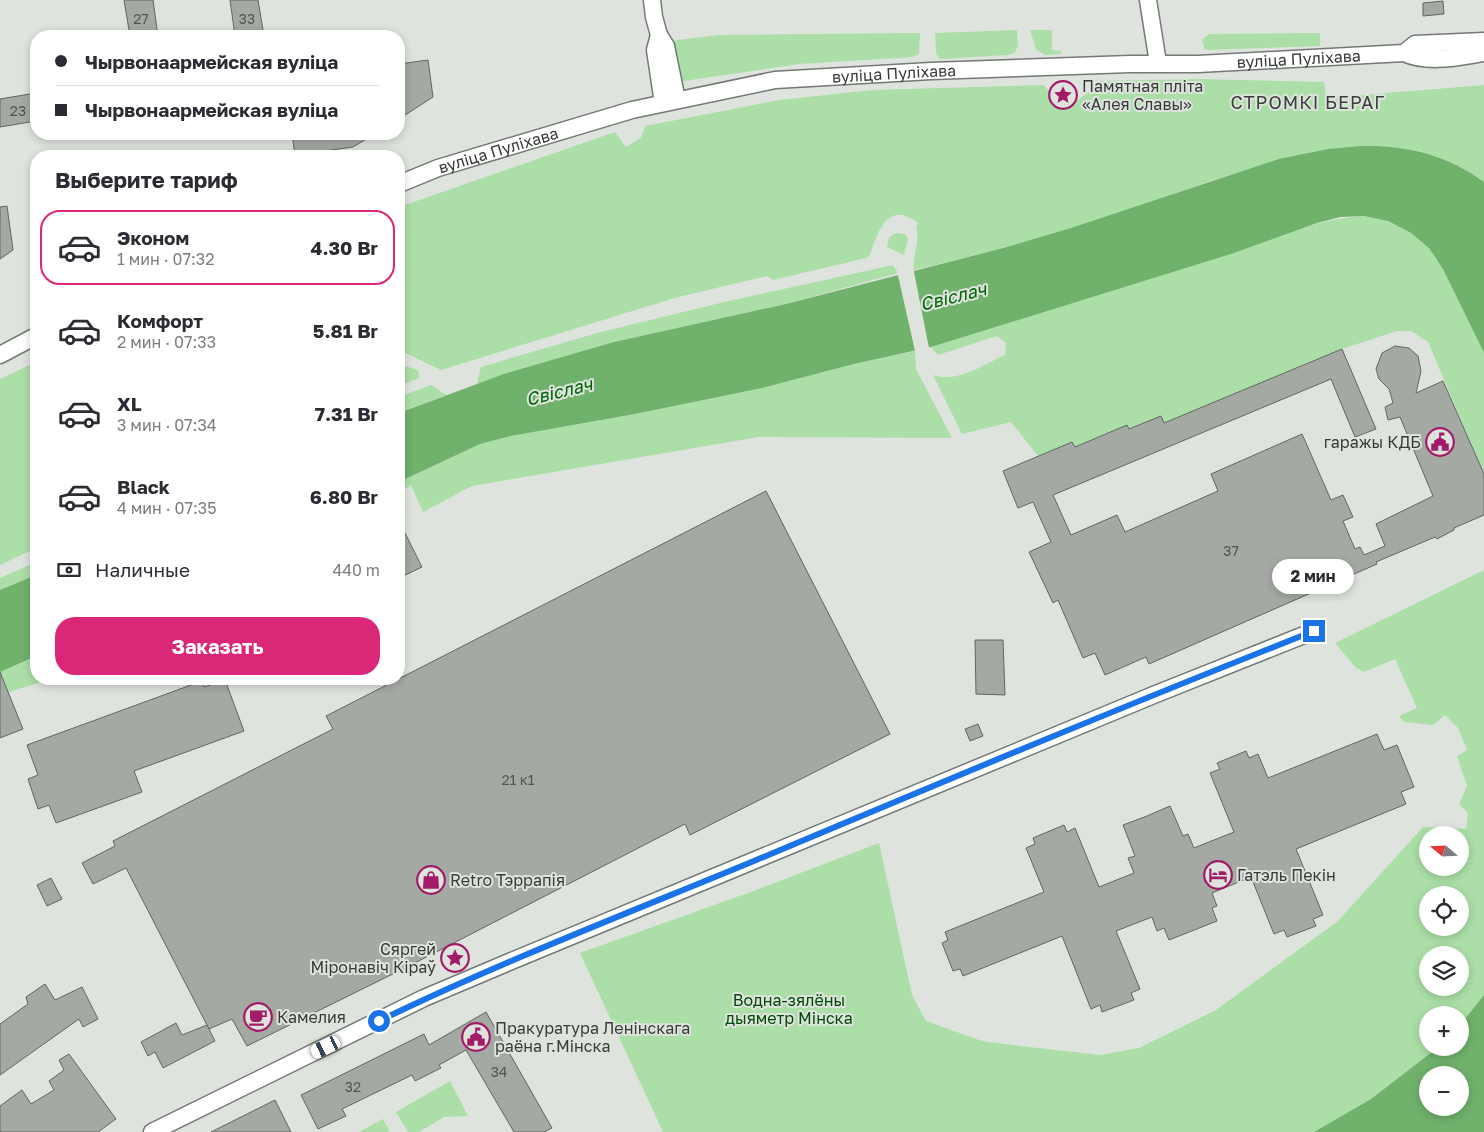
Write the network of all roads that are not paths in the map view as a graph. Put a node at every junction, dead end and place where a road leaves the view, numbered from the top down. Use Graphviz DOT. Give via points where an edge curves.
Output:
graph roads {
  1 [pos="652,0"];
  2 [pos="1148,0"];
  3 [pos="1484,41"];
  4 [pos="1410,49"];
  5 [pos="1484,52"];
  6 [pos="1158,63"];
  7 [pos="670,101"];
  8 [pos="405,182"];
  9 [pos="30,339"];
  10 [pos="0,355"];
  11 [pos="1314,631"];
  12 [pos="158,1130"];
  1 -- 7 [label="street" via="659,35 655,50"];
  2 -- 6 [label="street"];
  3 -- 4 [label="street, вуліца Пуліхава"];
  4 -- 5 [label="street, вуліца Пуліхава" via="1417,59"];
  4 -- 6 [label="street, вуліца Пуліхава" via="1205,64"];
  6 -- 7 [label="street, вуліца Пуліхава" via="775,80"];
  7 -- 8 [label="street, вуліца Пуліхава" via="556,131"];
  9 -- 10 [label="street"];
  11 -- 12 [label="street" via="424,998"];
}
